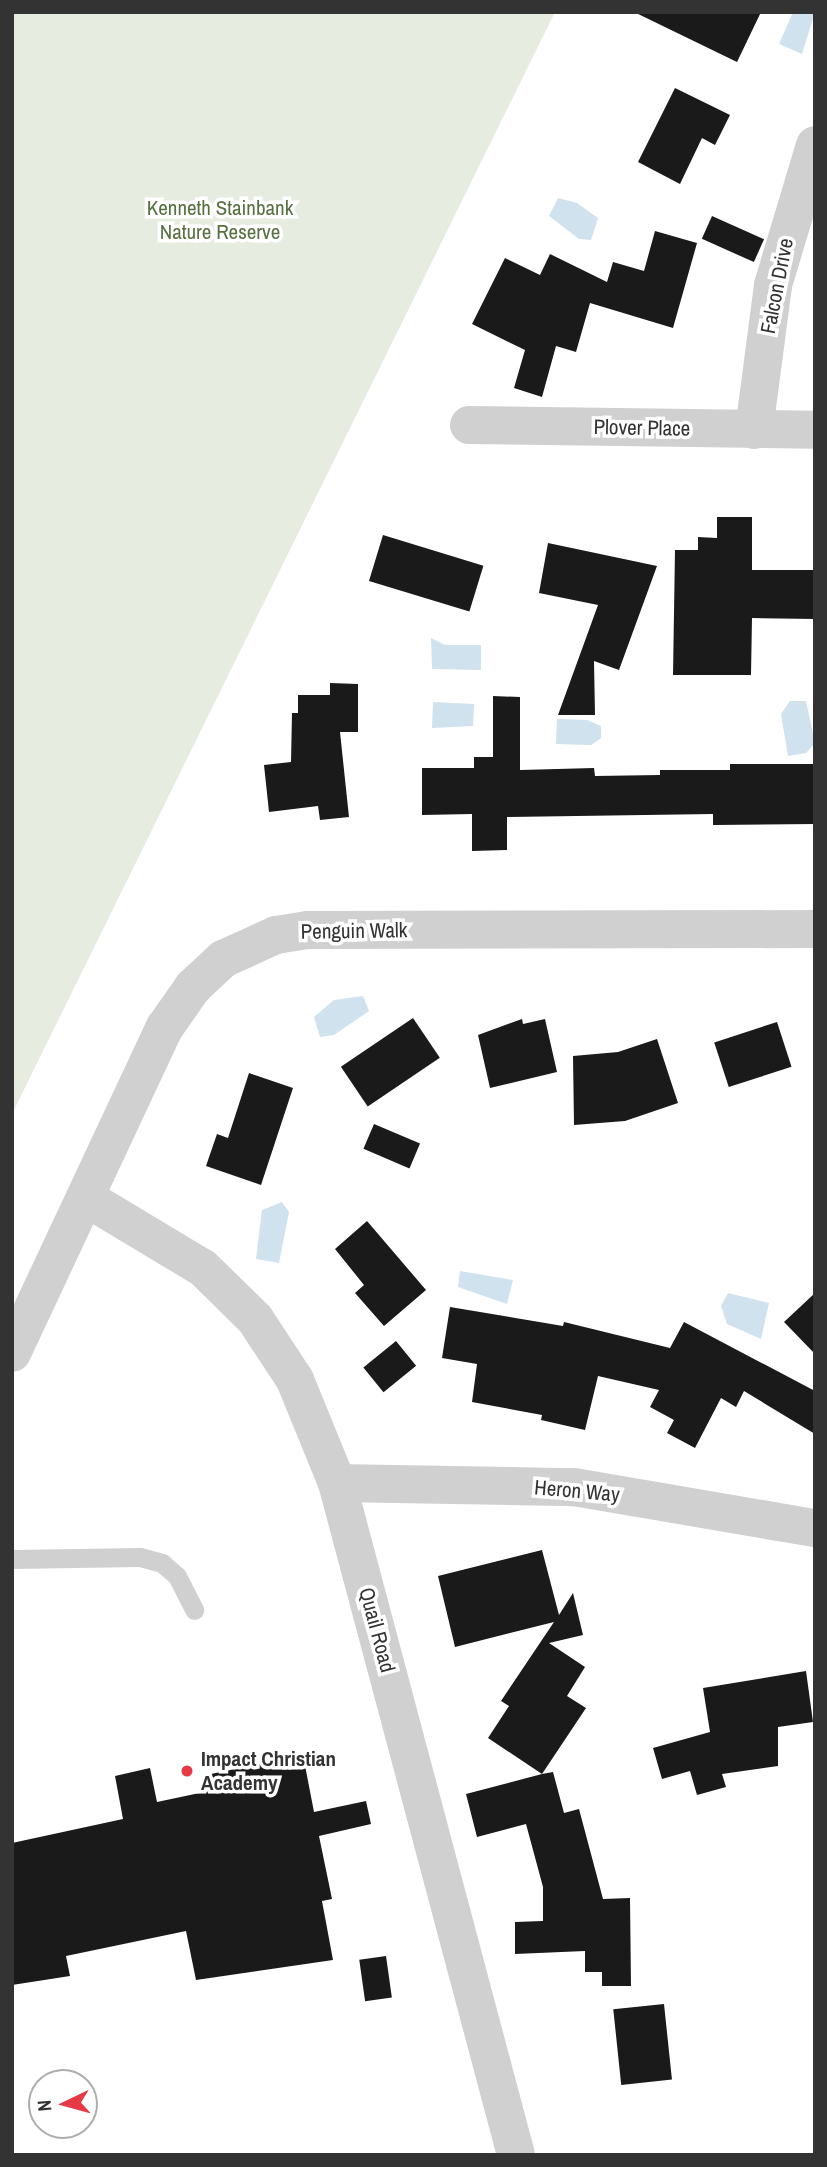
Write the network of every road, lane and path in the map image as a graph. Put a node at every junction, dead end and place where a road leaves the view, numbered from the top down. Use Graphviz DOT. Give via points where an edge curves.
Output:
graph roads {
  1 [pos="815,145"];
  2 [pos="469,425"];
  3 [pos="754,430"];
  4 [pos="815,430"];
  5 [pos="815,929"];
  6 [pos="88,1199"];
  7 [pos="12,1353"];
  8 [pos="337,1483"];
  9 [pos="815,1528"];
  10 [pos="12,1559"];
  11 [pos="194,1610"];
  12 [pos="516,2155"];
  1 -- 3 [label="street, Falcon Drive" via="773,285"];
  2 -- 3 [label="street, Plover Place"];
  3 -- 4 [label="street, Plover Place"];
  5 -- 6 [label="street, Penguin Walk" via="321,930 276,934 223,959 193,987 165,1027"];
  6 -- 7 [label="street, Penguin Walk"];
  6 -- 8 [label="street, Quail Road" via="203,1268 255,1319 295,1380"];
  8 -- 9 [label="street, Heron Way" via="574,1487"];
  8 -- 12 [label="street, Quail Road"];
  10 -- 11 [label="lane" via="140,1557 162,1563 177,1576"];
}
